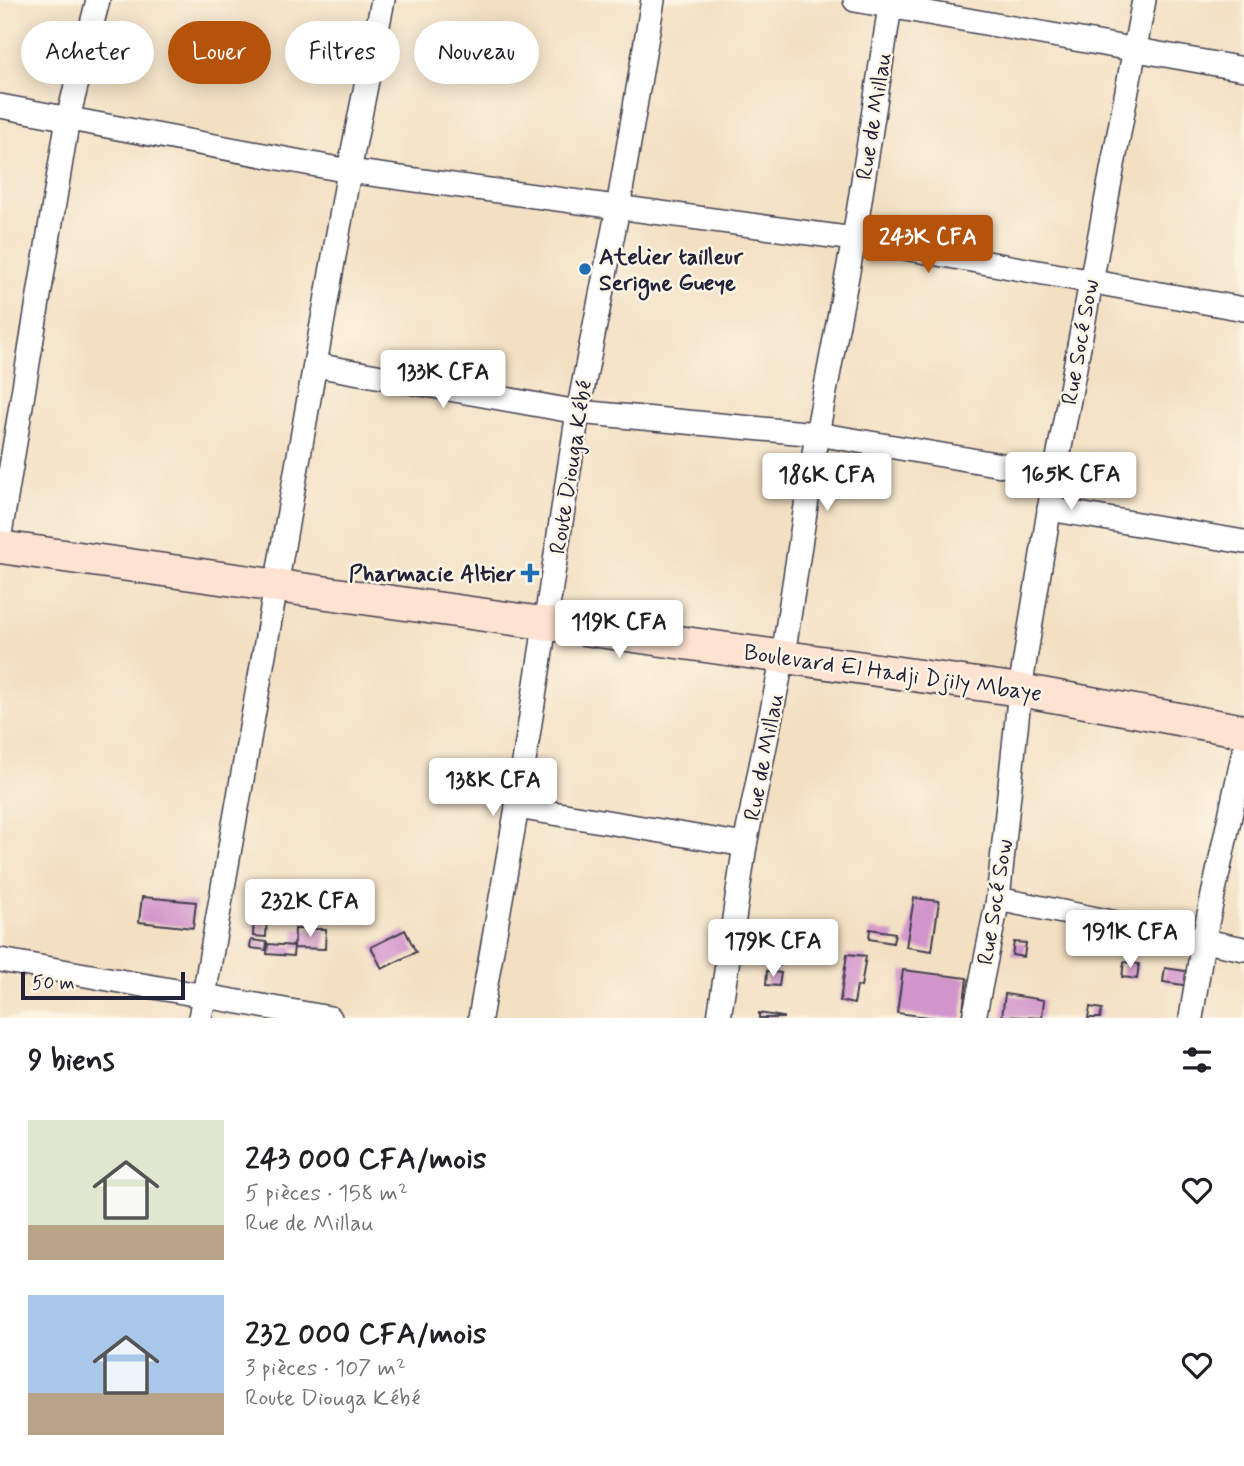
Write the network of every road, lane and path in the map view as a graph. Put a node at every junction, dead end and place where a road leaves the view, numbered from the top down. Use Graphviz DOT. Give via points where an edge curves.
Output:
graph roads {
  1 [pos="99,0"];
  2 [pos="383,0"];
  3 [pos="653,0"];
  4 [pos="855,0"];
  5 [pos="1144,0"];
  6 [pos="890,3"];
  7 [pos="1135,48"];
  8 [pos="1244,69"];
  9 [pos="0,106"];
  10 [pos="68,118"];
  11 [pos="349,171"];
  12 [pos="618,208"];
  13 [pos="854,239"];
  14 [pos="1090,282"];
  15 [pos="1244,309"];
  16 [pos="315,366"];
  17 [pos="578,412"];
  18 [pos="817,434"];
  19 [pos="1055,474"];
  20 [pos="1049,509"];
  21 [pos="0,534"];
  22 [pos="1244,542"];
  23 [pos="0,547"];
  24 [pos="275,586"];
  25 [pos="544,624"];
  26 [pos="783,656"];
  27 [pos="1020,690"];
  28 [pos="1244,731"];
  29 [pos="1244,751"];
  30 [pos="517,807"];
  31 [pos="745,845"];
  32 [pos="998,899"];
  33 [pos="1203,942"];
  34 [pos="1244,949"];
  35 [pos="0,960"];
  36 [pos="205,995"];
  37 [pos="200,1018"];
  38 [pos="330,1018"];
  39 [pos="480,1018"];
  40 [pos="719,1018"];
  41 [pos="974,1018"];
  42 [pos="1191,1018"];
  1 -- 10 [label="street"];
  2 -- 11 [label="street"];
  3 -- 12 [label="street, Route Diouga Kébé"];
  4 -- 6 [label="street"];
  5 -- 7 [label="street, Rue Socé Sow"];
  6 -- 7 [label="street"];
  6 -- 13 [label="street, Rue de Millau"];
  7 -- 8 [label="street"];
  7 -- 14 [label="street, Rue Socé Sow"];
  9 -- 10 [label="street"];
  10 -- 11 [label="street"];
  10 -- 21 [label="street"];
  11 -- 12 [label="street"];
  11 -- 16 [label="street"];
  12 -- 13 [label="street"];
  12 -- 17 [label="street, Route Diouga Kébé"];
  13 -- 14 [label="street"];
  13 -- 18 [label="street, Rue de Millau"];
  14 -- 15 [label="street"];
  14 -- 19 [label="street, Rue Socé Sow"];
  16 -- 17 [label="street"];
  16 -- 24 [label="street"];
  17 -- 18 [label="street"];
  17 -- 25 [label="street, Route Diouga Kébé"];
  18 -- 19 [label="street"];
  18 -- 26 [label="street, Rue de Millau"];
  19 -- 20 [label="street, Rue Socé Sow"];
  20 -- 22 [label="street"];
  20 -- 27 [label="street, Rue Socé Sow"];
  23 -- 24 [label="main road, Boulevard El Hadji Djily Mbaye"];
  24 -- 25 [label="main road, Boulevard El Hadji Djily Mbaye"];
  24 -- 36 [label="street"];
  25 -- 26 [label="main road, Boulevard El Hadji Djily Mbaye"];
  25 -- 30 [label="street, Route Diouga Kébé"];
  26 -- 27 [label="main road, Boulevard El Hadji Djily Mbaye"];
  26 -- 31 [label="street, Rue de Millau"];
  27 -- 28 [label="main road, Boulevard El Hadji Djily Mbaye"];
  27 -- 32 [label="street, Rue Socé Sow"];
  29 -- 33 [label="street"];
  30 -- 31 [label="street"];
  30 -- 39 [label="street, Route Diouga Kébé"];
  31 -- 40 [label="street, Rue de Millau"];
  32 -- 33 [label="street"];
  32 -- 41 [label="street, Rue Socé Sow"];
  33 -- 34 [label="street"];
  33 -- 42 [label="street"];
  35 -- 36 [label="street"];
  36 -- 37 [label="street"];
  36 -- 38 [label="street"];
}
